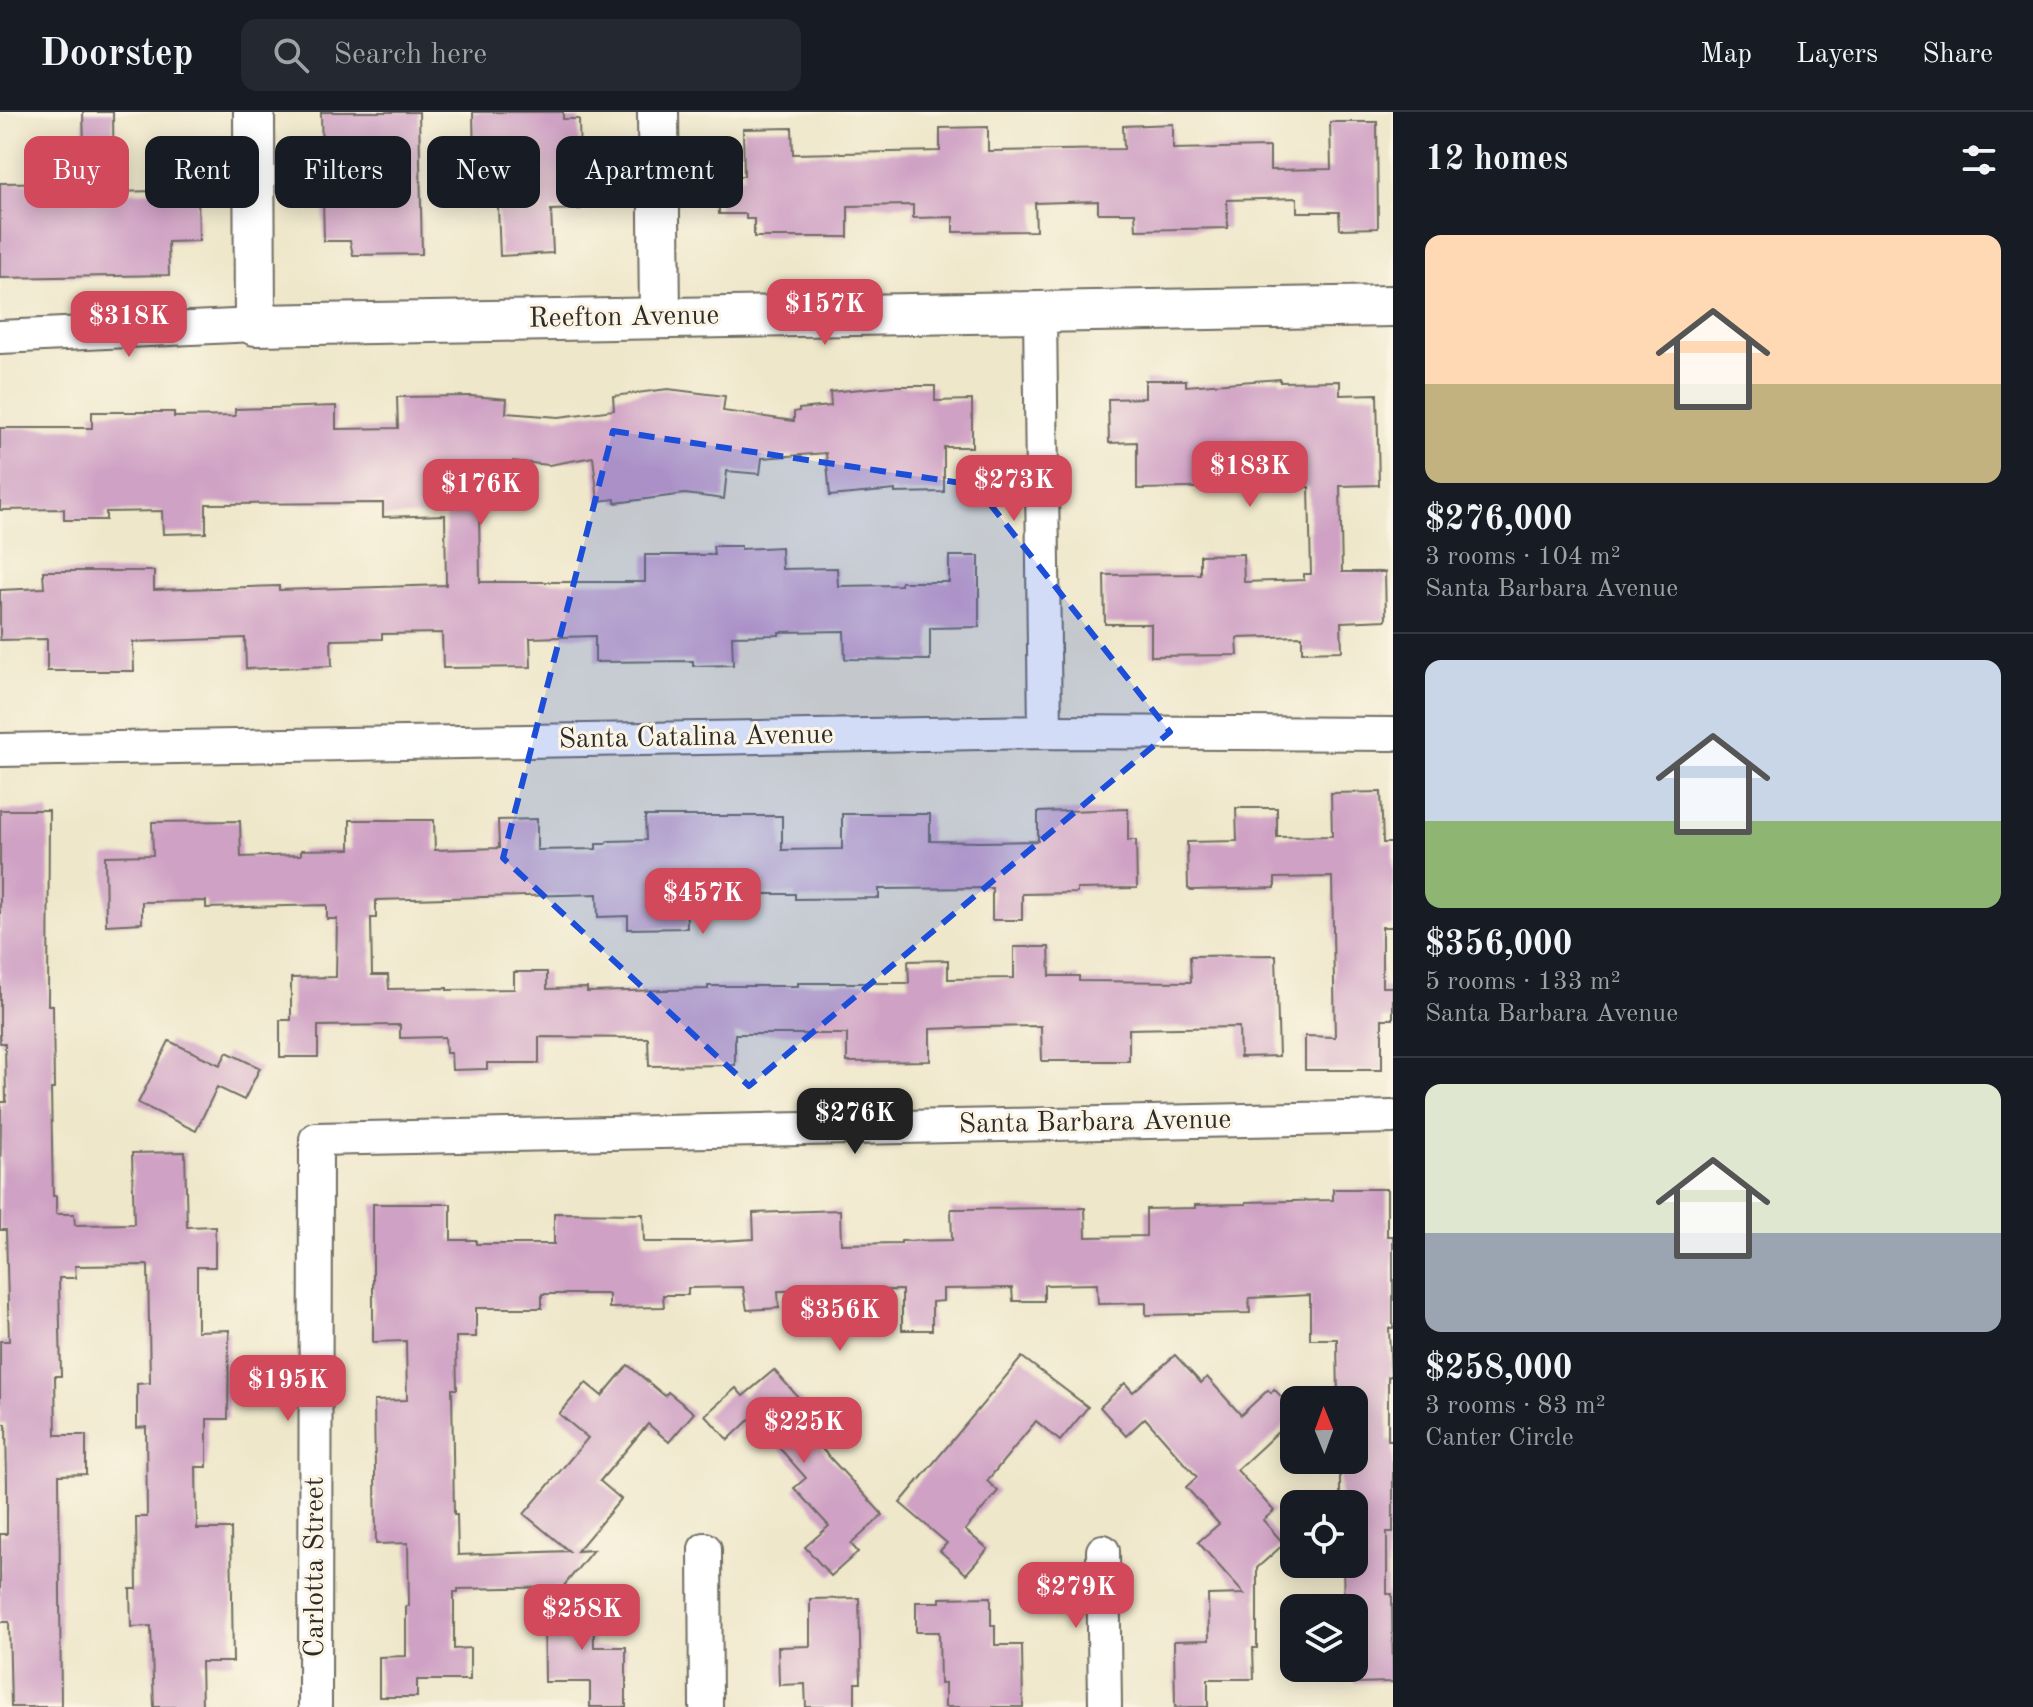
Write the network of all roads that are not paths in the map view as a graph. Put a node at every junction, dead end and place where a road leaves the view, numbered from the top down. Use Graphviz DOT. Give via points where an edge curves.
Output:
graph roads {
  1 [pos="254,112"];
  2 [pos="658,112"];
  3 [pos="1393,306"];
  4 [pos="1040,313"];
  5 [pos="660,317"];
  6 [pos="255,325"];
  7 [pos="0,337"];
  8 [pos="1045,732"];
  9 [pos="1393,734"];
  10 [pos="0,750"];
  11 [pos="1393,1117"];
  12 [pos="316,1139"];
  13 [pos="705,1549"];
  14 [pos="1103,1551"];
  15 [pos="315,1707"];
  16 [pos="706,1707"];
  17 [pos="1105,1707"];
  1 -- 6 [label="street"];
  2 -- 5 [label="street"];
  3 -- 4 [label="street, Reefton Avenue"];
  4 -- 5 [label="street, Reefton Avenue"];
  4 -- 8 [label="street"];
  5 -- 6 [label="street, Reefton Avenue"];
  6 -- 7 [label="street, Reefton Avenue"];
  8 -- 9 [label="street, Santa Catalina Avenue"];
  8 -- 10 [label="street, Santa Catalina Avenue"];
  11 -- 12 [label="street, Santa Barbara Avenue"];
  12 -- 15 [label="street, Carlotta Street"];
  13 -- 16 [label="street"];
  14 -- 17 [label="street"];
}
